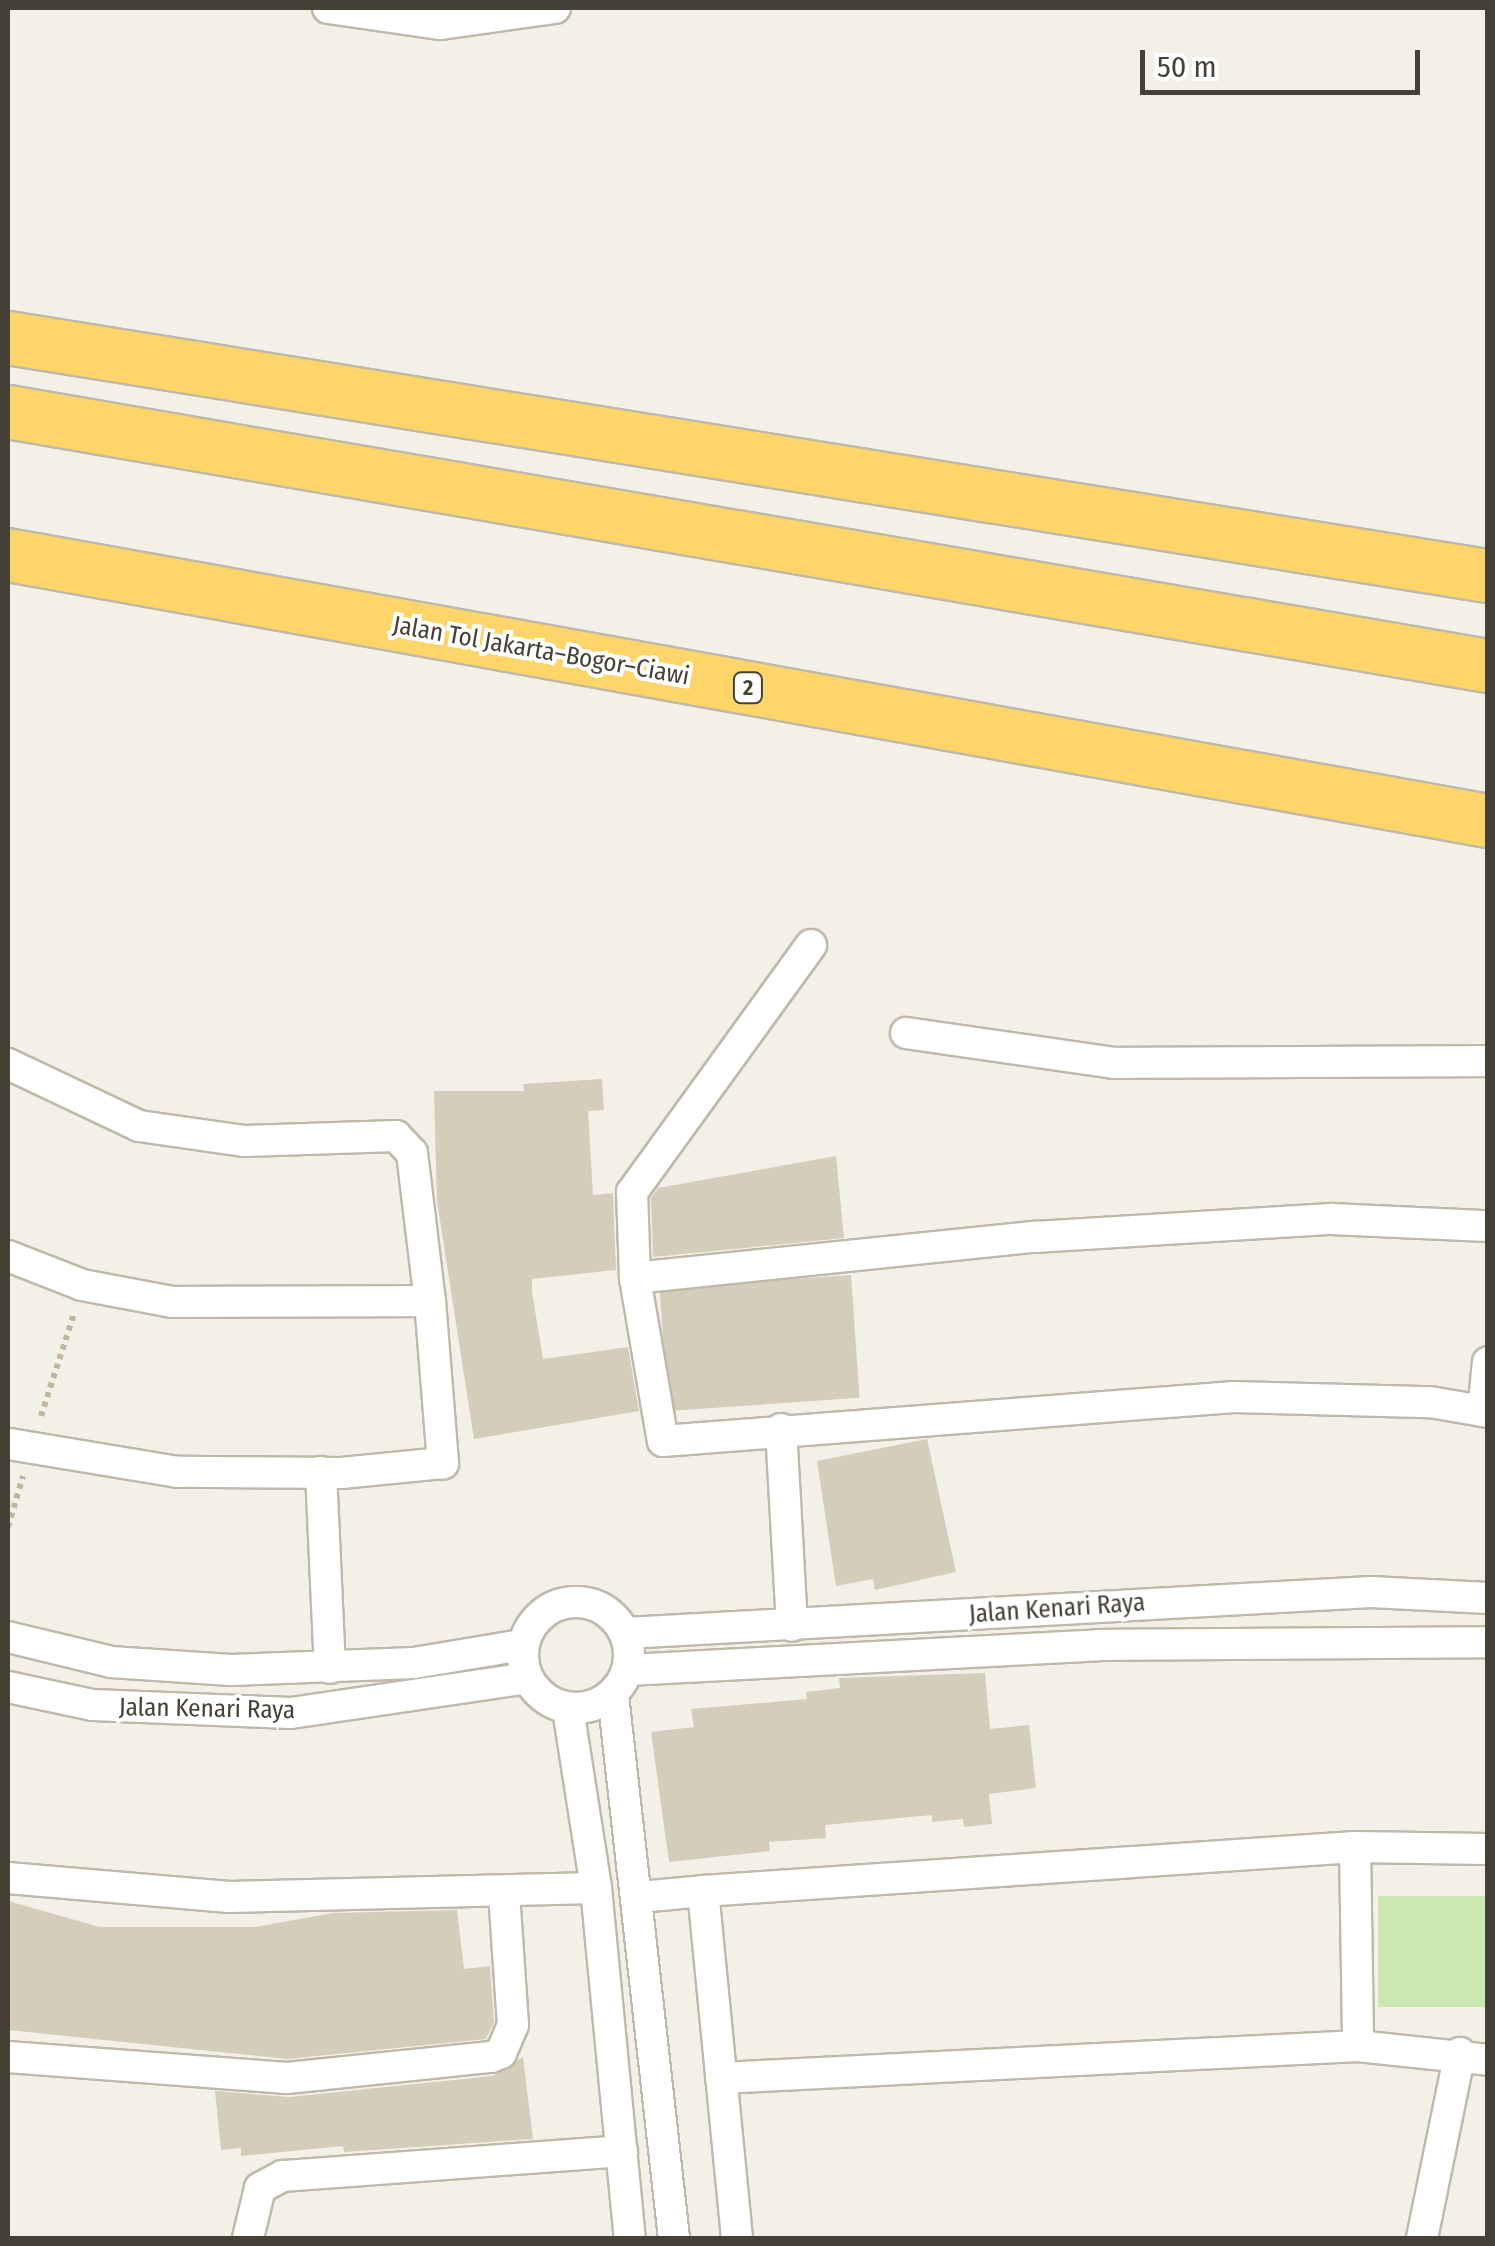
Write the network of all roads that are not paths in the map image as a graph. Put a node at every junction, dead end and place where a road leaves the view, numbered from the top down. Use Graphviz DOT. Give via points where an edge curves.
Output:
graph roads {
  1 [pos="328,8"];
  2 [pos="556,8"];
  3 [pos="8,338"];
  4 [pos="8,412"];
  5 [pos="8,556"];
  6 [pos="1488,576"];
  7 [pos="1488,666"];
  8 [pos="1488,820"];
  9 [pos="812,945"];
  10 [pos="906,1034"];
  11 [pos="1488,1061"];
  12 [pos="8,1064"];
  13 [pos="1488,1226"];
  14 [pos="8,1256"];
  15 [pos="635,1278"];
  16 [pos="430,1300"];
  17 [pos="1488,1362"];
  18 [pos="1485,1411"];
  19 [pos="781,1429"];
  20 [pos="19,1448"];
  21 [pos="320,1472"];
  22 [pos="1488,1598"];
  23 [pos="792,1626"];
  24 [pos="626,1633"];
  25 [pos="8,1637"];
  26 [pos="1488,1642"];
  27 [pos="522,1645"];
  28 [pos="330,1668"];
  29 [pos="527,1678"];
  30 [pos="621,1682"];
  31 [pos="8,1687"];
  32 [pos="568,1709"];
  33 [pos="1487,1845"];
  34 [pos="1356,1847"];
  35 [pos="8,1878"];
  36 [pos="596,1888"];
  37 [pos="703,1891"];
  38 [pos="504,1892"];
  39 [pos="640,1897"];
  40 [pos="1358,2046"];
  41 [pos="1474,2056"];
  42 [pos="8,2058"];
  43 [pos="722,2078"];
  44 [pos="622,2151"];
  45 [pos="248,2238"];
  46 [pos="630,2238"];
  47 [pos="674,2238"];
  48 [pos="736,2238"];
  49 [pos="1422,2238"];
  1 -- 2 [label="street" via="441,24"];
  3 -- 6 [label="highway"];
  4 -- 7 [label="highway"];
  5 -- 8 [label="highway, Jalan Tol Jakarta–Bogor–Ciawi / 2"];
  9 -- 15 [label="street" via="638,1176 630,1208"];
  10 -- 11 [label="street" via="1113,1063"];
  12 -- 16 [label="street" via="139,1126 244,1141 396,1136 412,1153"];
  13 -- 15 [label="street" via="1332,1219 1035,1237"];
  14 -- 16 [label="street" via="82,1285 172,1302"];
  15 -- 19 [label="street" via="663,1440"];
  16 -- 21 [label="street" via="443,1462"];
  17 -- 18 [label="street"];
  18 -- 19 [label="street" via="1430,1402 1234,1397"];
  19 -- 23 [label="street"];
  20 -- 21 [label="street" via="178,1472"];
  21 -- 28 [label="street"];
  22 -- 23 [label="street, Jalan Kenari Raya" via="1371,1592"];
  23 -- 24 [label="street, Jalan Kenari Raya"];
  24 -- 27 [label="street" via="603,1608 569,1600 539,1615"];
  24 -- 30 [label="street"];
  25 -- 28 [label="street, Jalan Kenari Raya" via="111,1662"];
  26 -- 30 [label="street, Jalan Kenari Raya" via="1099,1645"];
  27 -- 28 [label="street, Jalan Kenari Raya"];
  27 -- 29 [label="street"];
  29 -- 31 [label="street, Jalan Kenari Raya" via="291,1714 93,1705"];
  29 -- 32 [label="street" via="544,1699"];
  30 -- 32 [label="street"];
  30 -- 39 [label="street"];
  32 -- 36 [label="street"];
  33 -- 34 [label="street"];
  34 -- 37 [label="street"];
  34 -- 40 [label="street"];
  35 -- 38 [label="street" via="229,1897"];
  36 -- 38 [label="street"];
  36 -- 44 [label="street"];
  37 -- 39 [label="street"];
  37 -- 43 [label="street"];
  38 -- 42 [label="street" via="513,2025 501,2053 492,2057 288,2078"];
  39 -- 47 [label="street"];
  40 -- 41 [label="street"];
  40 -- 43 [label="street"];
  41 -- 49 [label="street"];
  43 -- 48 [label="street"];
  44 -- 45 [label="street" via="283,2176 260,2188"];
  44 -- 46 [label="street"];
}
